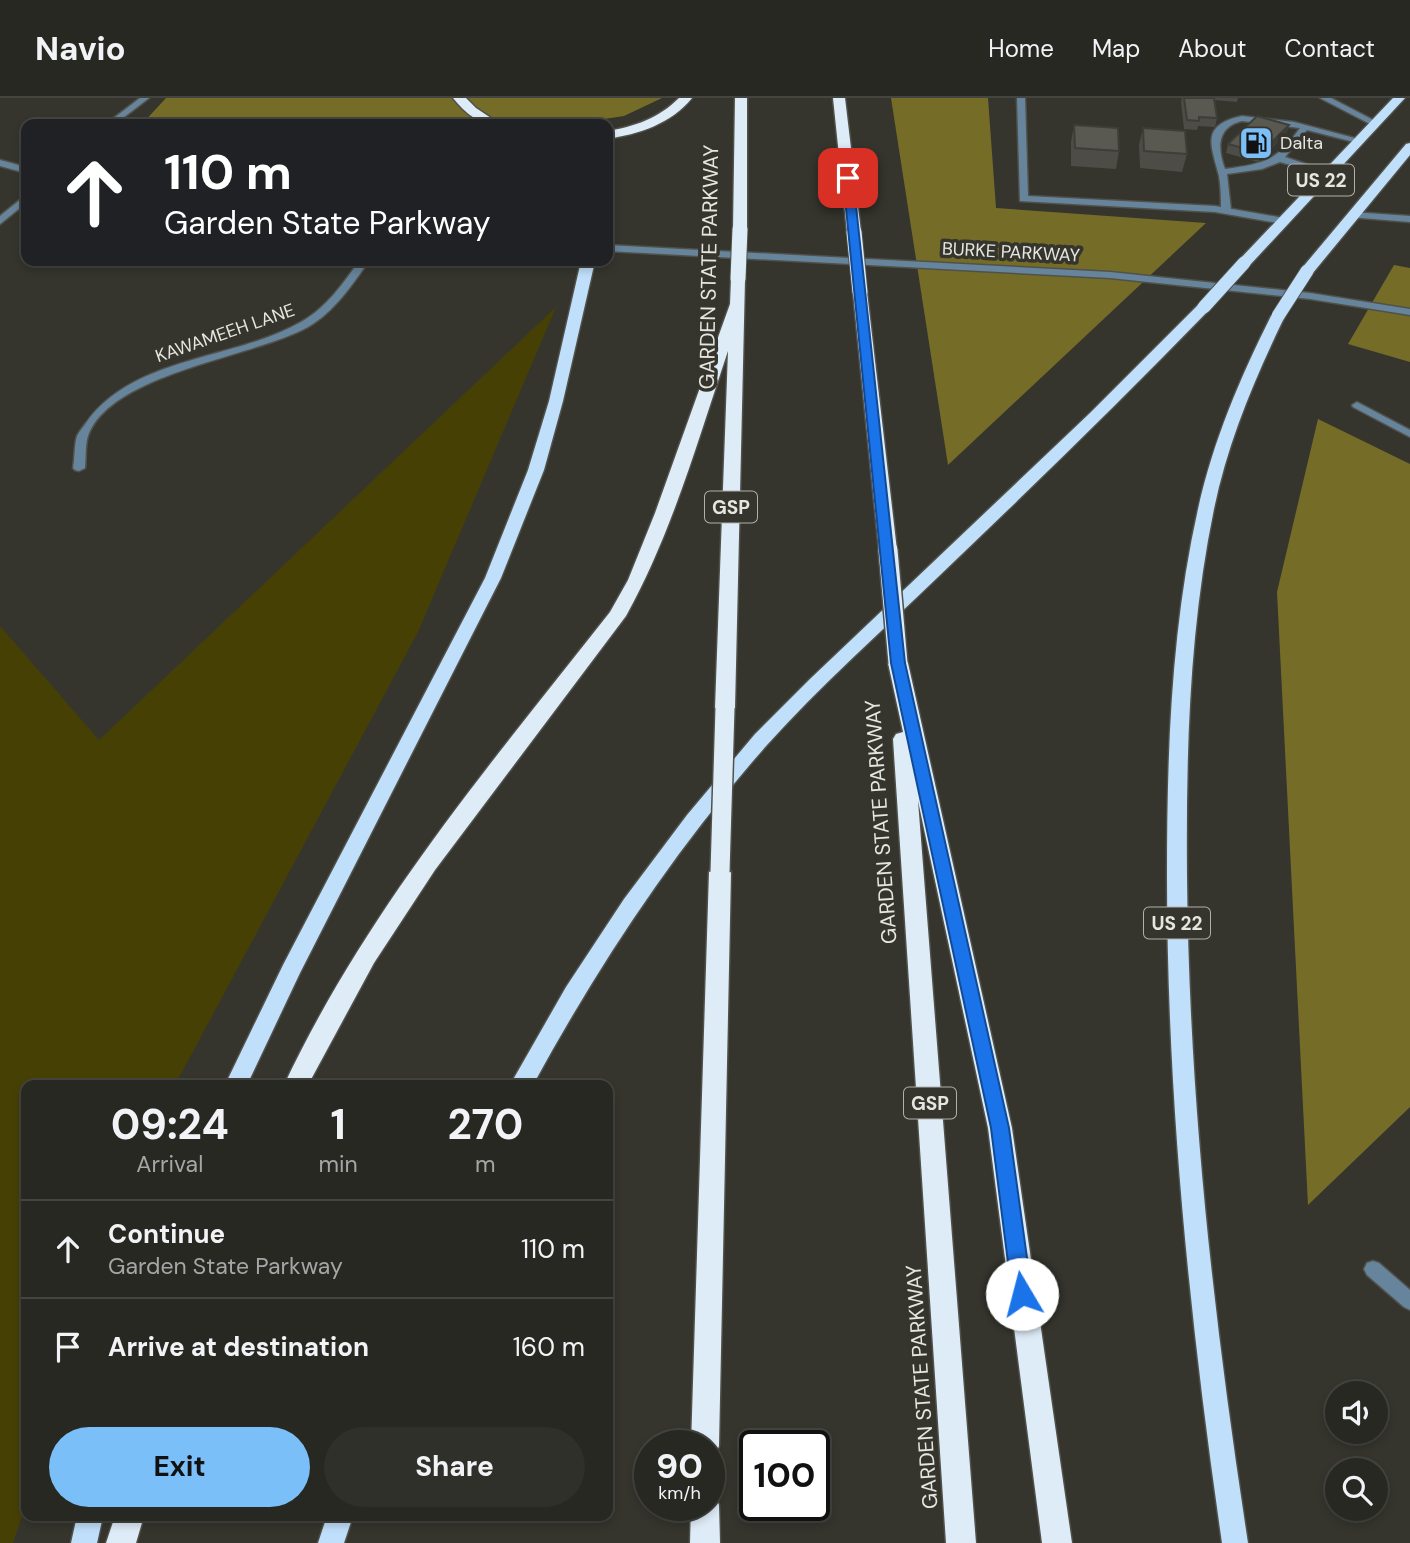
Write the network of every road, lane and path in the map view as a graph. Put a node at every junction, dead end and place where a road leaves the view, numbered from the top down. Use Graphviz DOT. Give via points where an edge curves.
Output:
graph roads {
  1 [pos="145,98"];
  2 [pos="459,98"];
  3 [pos="686,98"];
  4 [pos="741,98"];
  5 [pos="839,98"];
  6 [pos="1021,98"];
  7 [pos="1324,98"];
  8 [pos="1399,98"];
  9 [pos="117,119"];
  10 [pos="485,119"];
  11 [pos="1375,123"];
  12 [pos="1305,127"];
  13 [pos="613,134"];
  14 [pos="1358,140"];
  15 [pos="1410,147"];
  16 [pos="1281,159"];
  17 [pos="0,163"];
  18 [pos="21,169"];
  19 [pos="1222,172"];
  20 [pos="1327,174"];
  21 [pos="21,202"];
  22 [pos="1226,210"];
  23 [pos="1352,215"];
  24 [pos="1410,219"];
  25 [pos="0,221"];
  26 [pos="1283,221"];
  27 [pos="613,248"];
  28 [pos="360,266"];
  29 [pos="587,266"];
  30 [pos="736,306"];
  31 [pos="1410,312"];
  32 [pos="1357,405"];
  33 [pos="1410,434"];
  34 [pos="79,468"];
  35 [pos="898,663"];
  36 [pos="238,1080"];
  37 [pos="299,1080"];
  38 [pos="524,1080"];
  39 [pos="1373,1269"];
  40 [pos="1410,1301"];
  41 [pos="705,1430"];
  42 [pos="89,1521"];
  43 [pos="128,1521"];
  44 [pos="338,1521"];
  45 [pos="705,1521"];
  46 [pos="84,1543"];
  47 [pos="121,1543"];
  48 [pos="331,1543"];
  49 [pos="705,1543"];
  50 [pos="961,1543"];
  51 [pos="1057,1543"];
  52 [pos="1235,1543"];
  1 -- 9 [label="street"];
  2 -- 10 [label="highway"];
  3 -- 13 [label="highway" via="660,118"];
  4 -- 30 [label="highway, GARDEN STATE PARKWAY / GSP, bridge"];
  5 -- 35 [label="highway, GARDEN STATE PARKWAY / GSP, bridge"];
  6 -- 22 [label="street" via="1023,199"];
  7 -- 11 [label="street"];
  8 -- 11 [label="highway, US 22"];
  11 -- 14 [label="highway, US 22"];
  12 -- 14 [label="street"];
  12 -- 16 [label="street"];
  12 -- 19 [label="street" via="1233,120 1222,126 1217,137 1215,162"];
  14 -- 20 [label="highway, US 22"];
  15 -- 23 [label="highway, US 22"];
  16 -- 19 [label="street" via="1268,166"];
  16 -- 20 [label="street"];
  17 -- 18 [label="street"];
  19 -- 22 [label="street"];
  20 -- 26 [label="highway, US 22"];
  21 -- 25 [label="street"];
  22 -- 26 [label="street"];
  23 -- 24 [label="street"];
  23 -- 52 [label="highway, US 22, bridge" via="1307,271 1251,366 1235,404 1205,513 1189,597 1177,753 1177,949 1189,1169 1209,1367"];
  26 -- 38 [label="highway, US 22, bridge" via="1100,413 764,737 678,839 632,904"];
  27 -- 31 [label="street, BURKE PARKWAY" via="1123,275"];
  28 -- 34 [label="street, KAWAMEEH LANE" via="328,307 302,326 179,366 120,395 83,438 77,453"];
  29 -- 36 [label="highway" via="539,459 493,578"];
  30 -- 37 [label="highway" via="664,513 617,616 427,864 366,956"];
  30 -- 41 [label="highway, GARDEN STATE PARKWAY / GSP, bridge"];
  32 -- 33 [label="street"];
  35 -- 50 [label="highway, GARDEN STATE PARKWAY / GSP"];
  35 -- 51 [label="highway" via="1000,1128"];
  39 -- 40 [label="street"];
  42 -- 46 [label="highway"];
  43 -- 47 [label="highway"];
  44 -- 48 [label="highway"];
  45 -- 49 [label="highway"];
}
